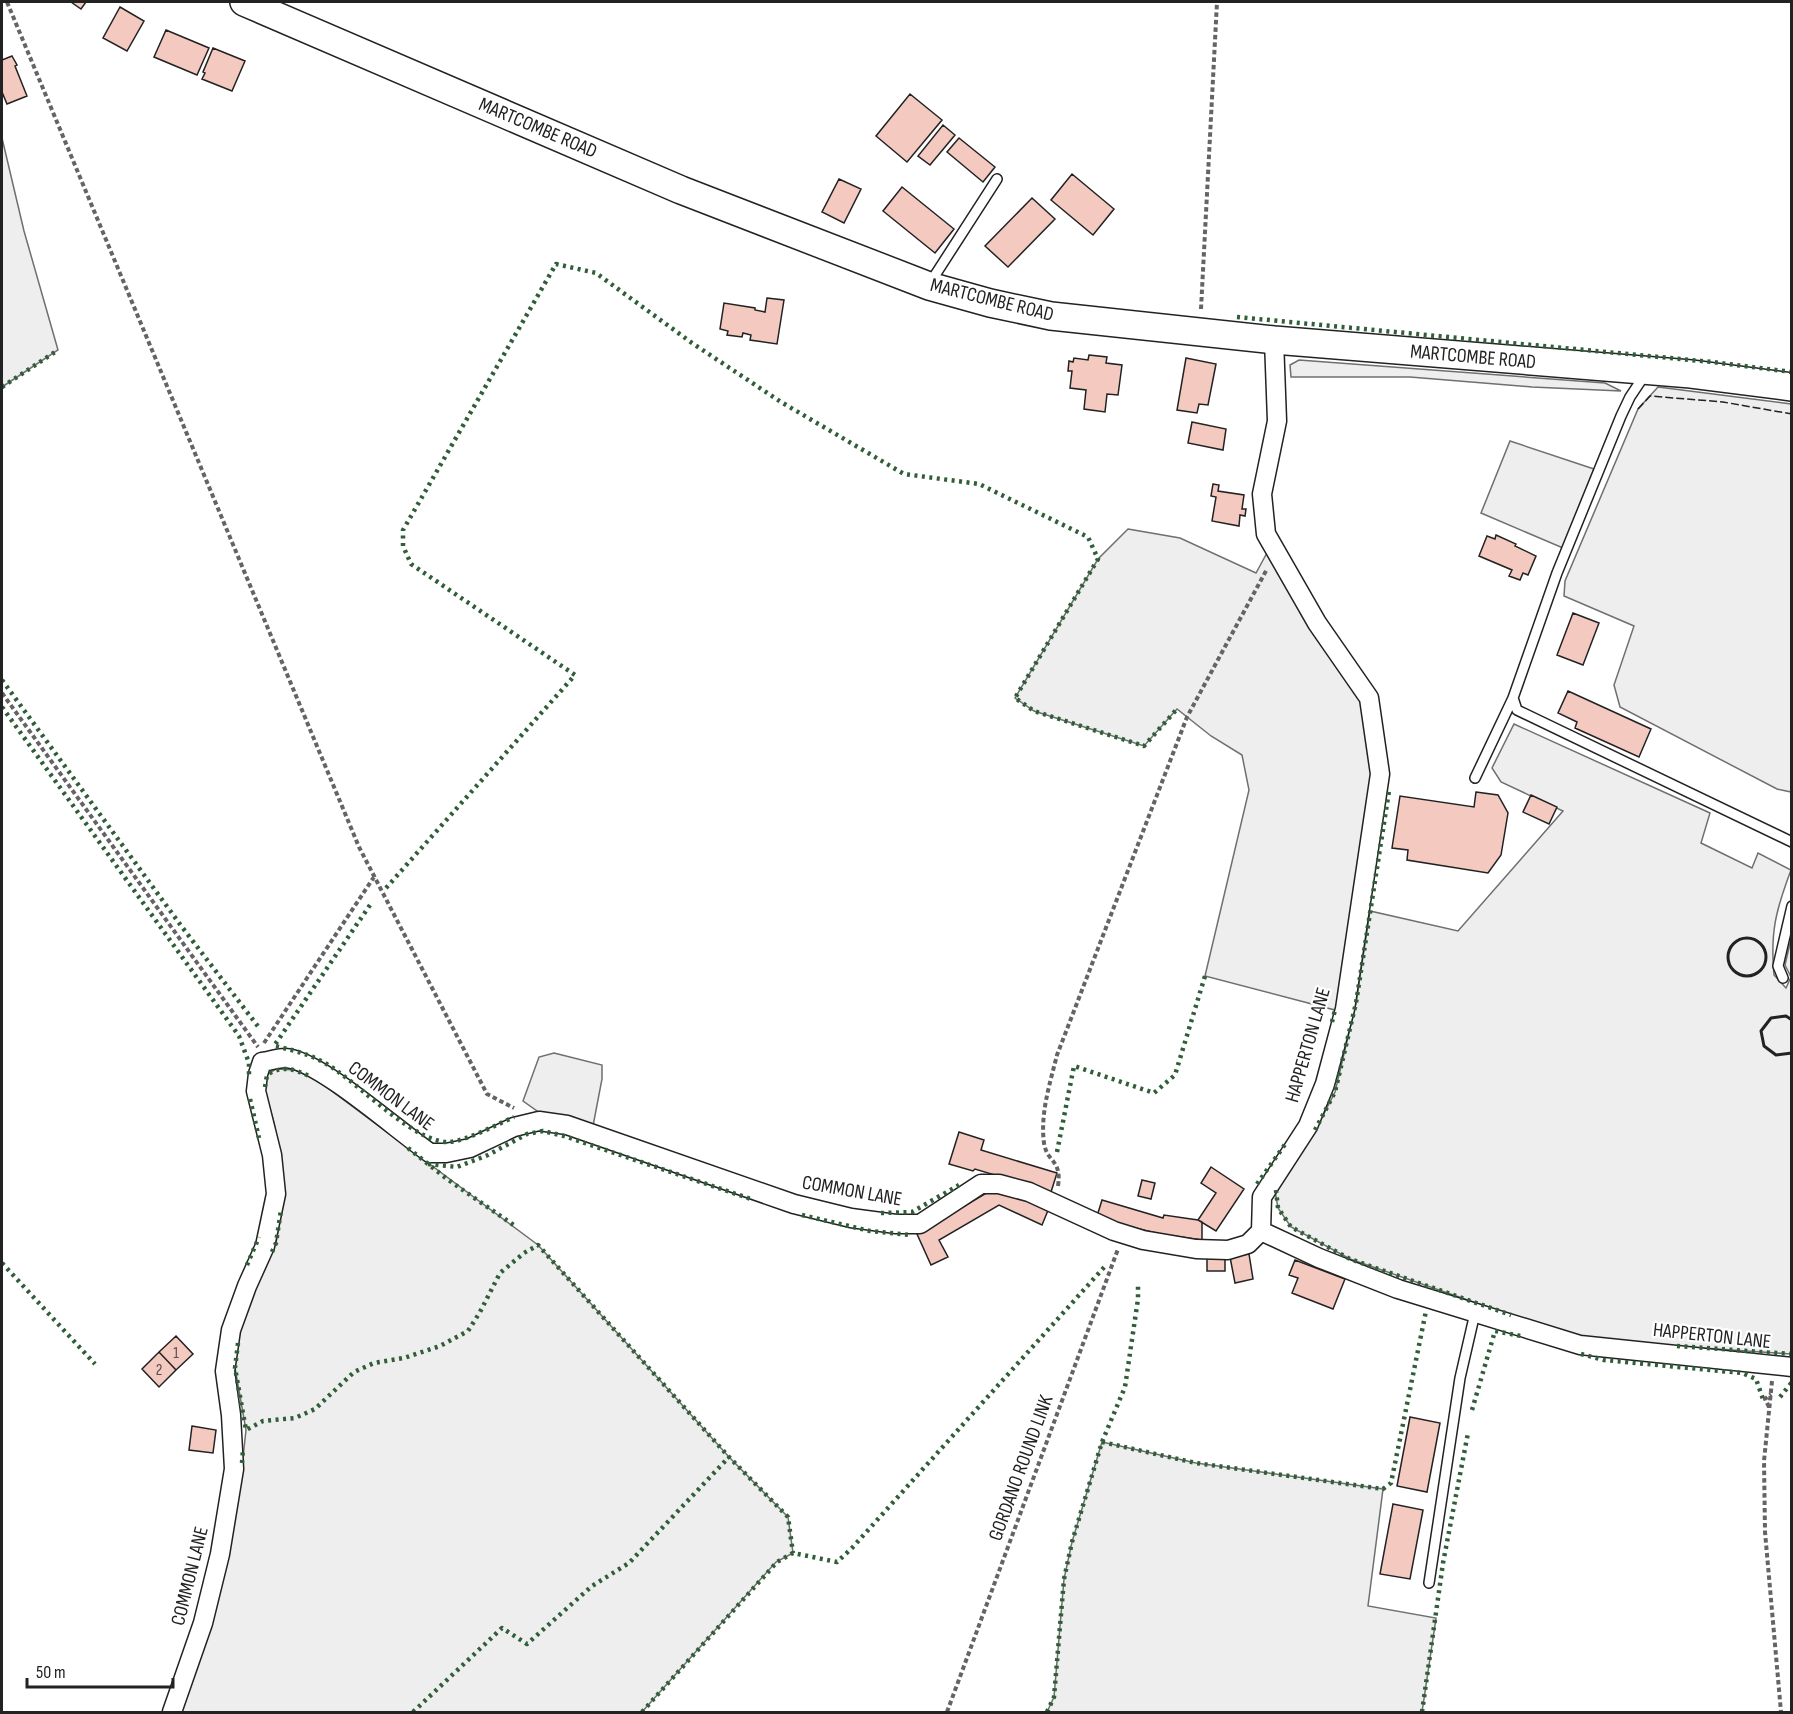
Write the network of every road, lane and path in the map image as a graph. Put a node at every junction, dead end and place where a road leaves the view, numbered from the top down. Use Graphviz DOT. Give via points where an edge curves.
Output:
graph roads {
  1 [pos="7,2"];
  2 [pos="244,2"];
  3 [pos="1218,2"];
  4 [pos="997,179"];
  5 [pos="929,285"];
  6 [pos="1199,332"];
  7 [pos="1274,340"];
  8 [pos="1647,371"];
  9 [pos="1791,387"];
  10 [pos="1276,553"];
  11 [pos="2,693"];
  12 [pos="1513,698"];
  13 [pos="1475,778"];
  14 [pos="1791,842"];
  15 [pos="375,876"];
  16 [pos="1791,906"];
  17 [pos="1783,978"];
  18 [pos="261,1055"];
  19 [pos="538,1121"];
  20 [pos="1056,1204"];
  21 [pos="1261,1231"];
  22 [pos="1124,1234"];
  23 [pos="1475,1313"];
  24 [pos="1791,1367"];
  25 [pos="1771,1394"];
  26 [pos="1429,1583"];
  27 [pos="172,1713"];
  28 [pos="947,1713"];
  29 [pos="1781,1713"];
  1 -- 15 [label="path" via="354,836"];
  2 -- 5 [label="main road, MARTCOMBE ROAD" via="681,190"];
  3 -- 6 [label="path"];
  4 -- 5 [label="lane"];
  5 -- 6 [label="main road, MARTCOMBE ROAD" via="1051,316"];
  6 -- 7 [label="main road, MARTCOMBE ROAD"];
  7 -- 8 [label="main road, MARTCOMBE ROAD"];
  7 -- 10 [label="street, HAPPERTON LANE" via="1277,421 1262,494 1266,534"];
  8 -- 9 [label="main road, MARTCOMBE ROAD"];
  8 -- 12 [label="lane" via="1621,416 1557,573"];
  10 -- 20 [label="path" via="1187,717 1056,1055 1044,1113 1044,1146 1060,1170"];
  10 -- 21 [label="street, HAPPERTON LANE" via="1317,623 1369,698 1380,774 1342,1020 1325,1084 1308,1126 1262,1197"];
  11 -- 18 [label="path"];
  12 -- 13 [label="lane"];
  12 -- 14 [label="lane" via="1517,710"];
  15 -- 18 [label="path"];
  15 -- 19 [label="path" via="487,1094"];
  16 -- 17 [label="lane" via="1778,966"];
  18 -- 19 [label="street, COMMON LANE" via="304,1063 430,1153 470,1148 514,1127"];
  18 -- 27 [label="street, COMMON LANE" via="256,1091 272,1155 276,1194 265,1246 231,1330 225,1371 234,1469 220,1554 203,1623"];
  19 -- 20 [label="street, COMMON LANE" via="567,1125 794,1204 851,1218 921,1224 981,1184 999,1184"];
  20 -- 22 [label="street, COMMON LANE"];
  21 -- 22 [label="street, COMMON LANE" via="1248,1244 1228,1250 1196,1249"];
  21 -- 23 [label="street, HAPPERTON LANE" via="1388,1285"];
  22 -- 28 [label="path, GORDANO ROUND LINK"];
  23 -- 24 [label="street, HAPPERTON LANE" via="1580,1345"];
  23 -- 26 [label="lane" via="1460,1378"];
  25 -- 29 [label="path" via="1766,1399 1769,1408 1764,1461 1765,1532"];
}
